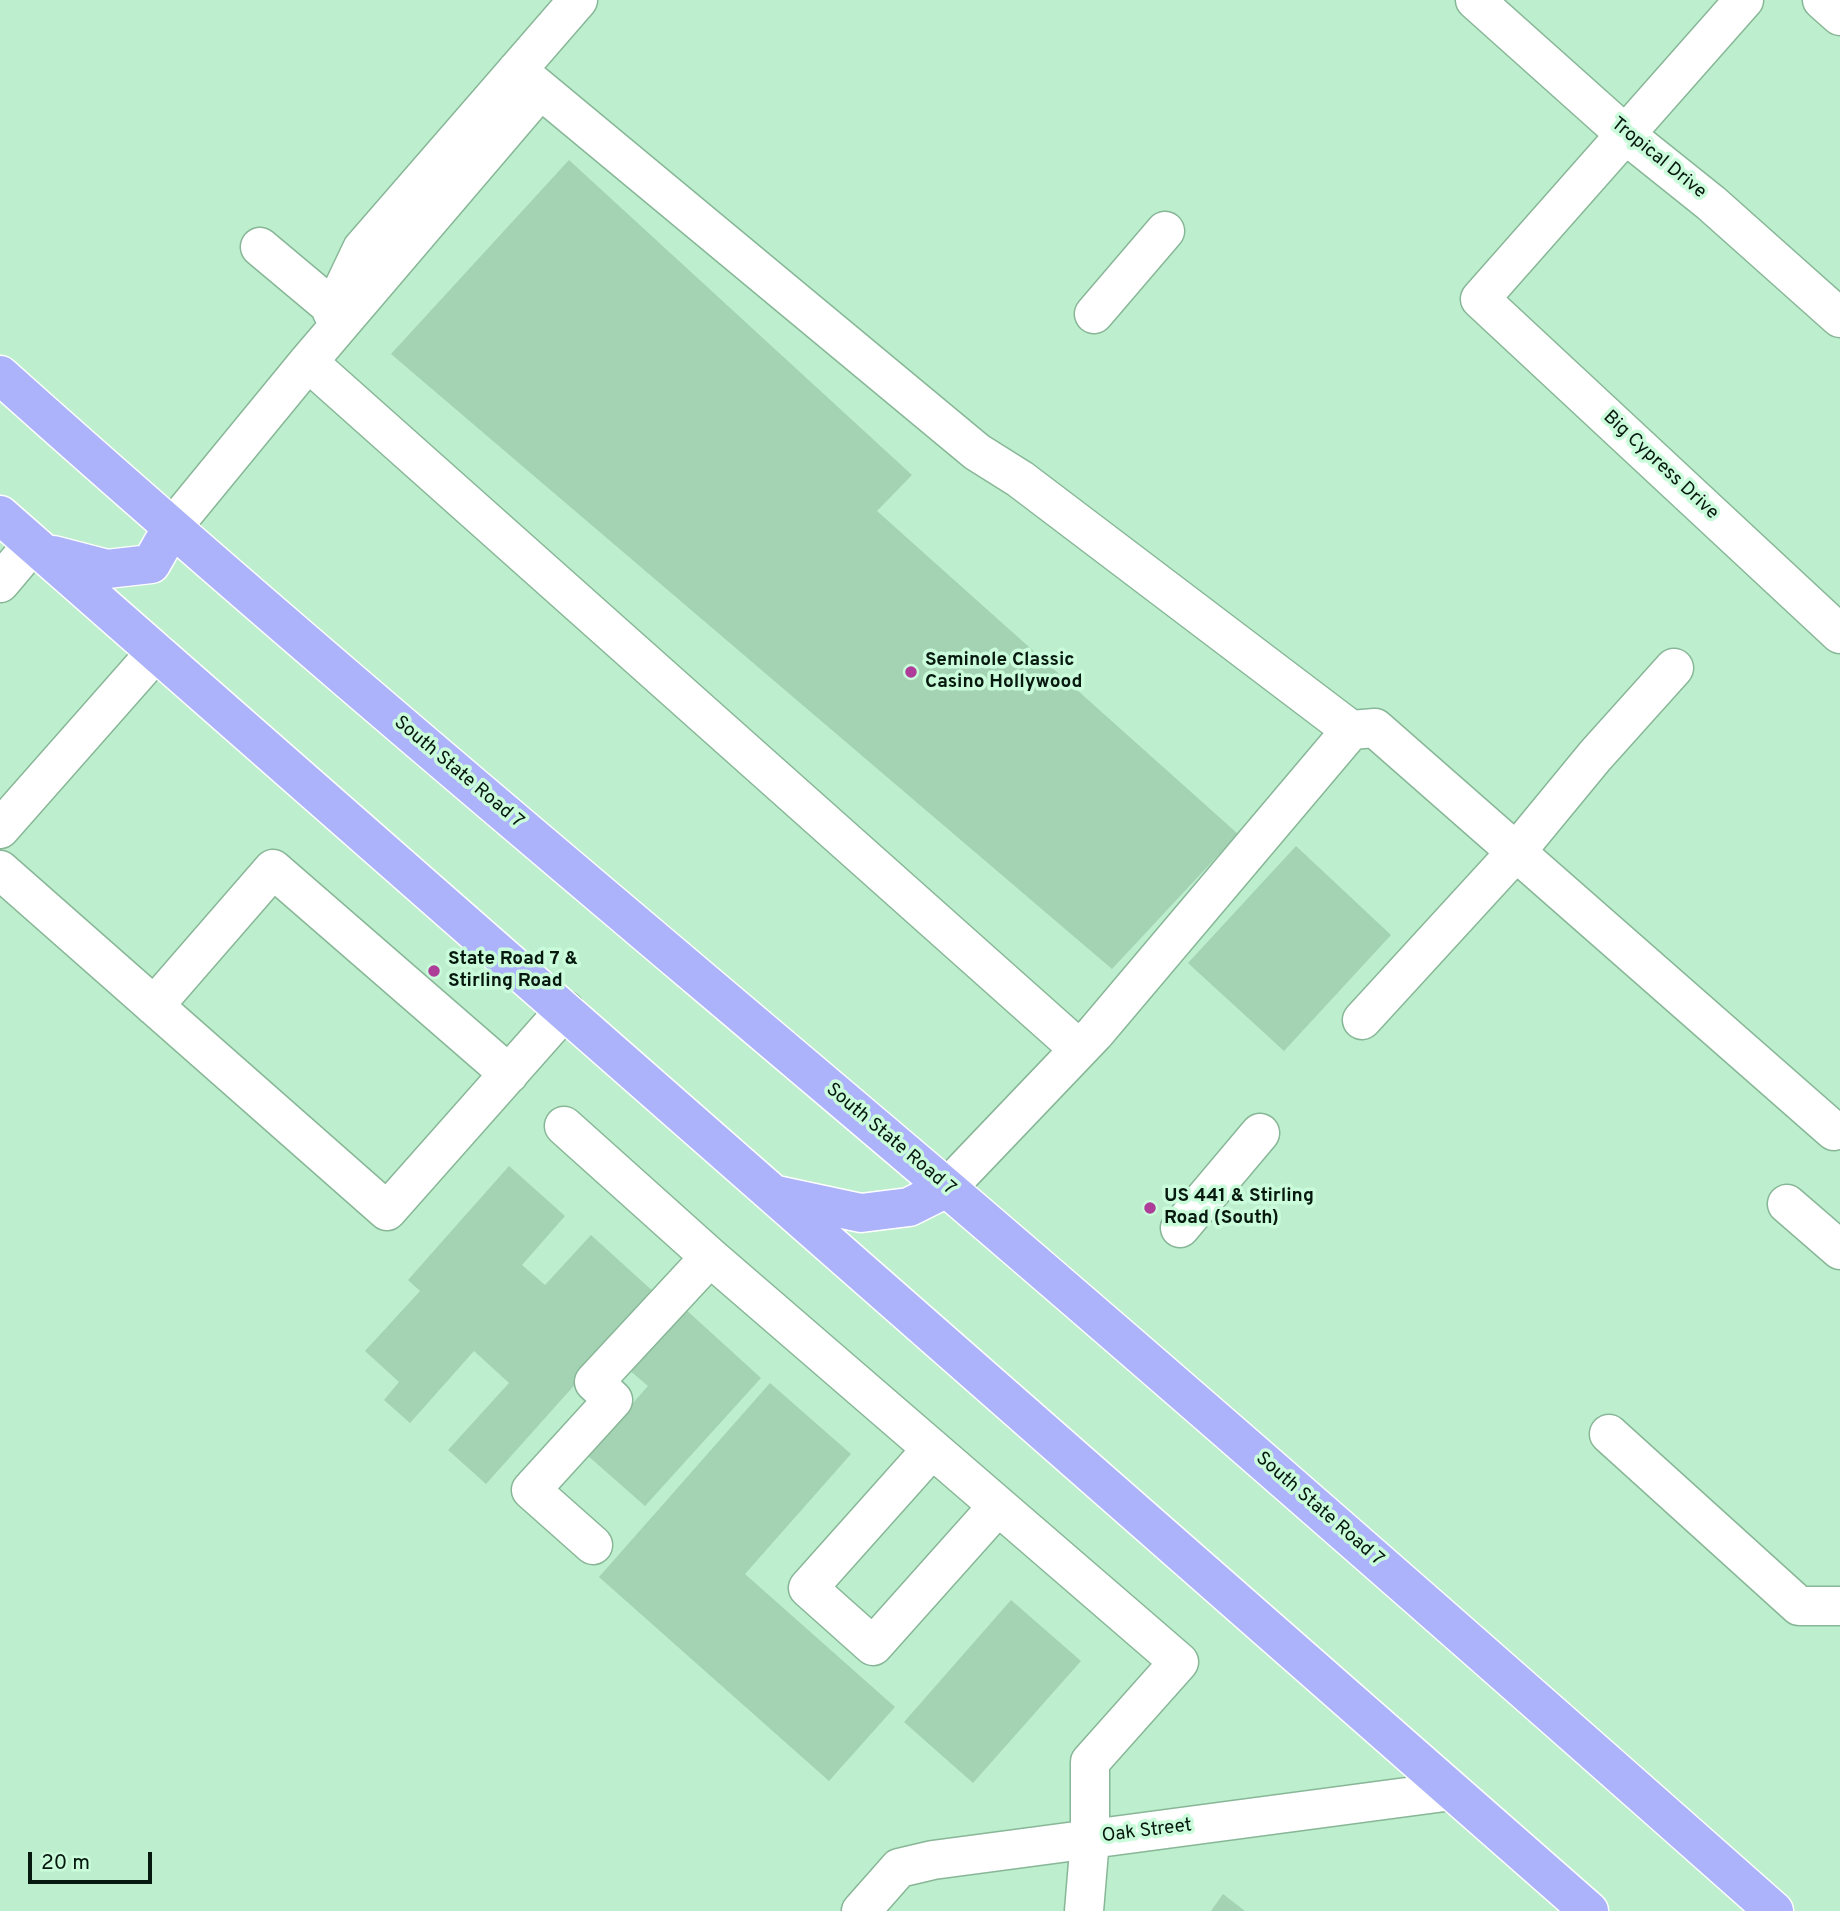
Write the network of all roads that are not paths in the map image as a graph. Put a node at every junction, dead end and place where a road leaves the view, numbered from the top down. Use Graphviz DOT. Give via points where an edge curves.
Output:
graph roads {
  1 [pos="578,0"];
  2 [pos="1475,0"];
  3 [pos="1744,0"];
  4 [pos="1822,0"];
  5 [pos="1840,16"];
  6 [pos="529,80"];
  7 [pos="1626,135"];
  8 [pos="1165,231"];
  9 [pos="260,247"];
  10 [pos="334,309"];
  11 [pos="1094,314"];
  12 [pos="1840,318"];
  13 [pos="308,362"];
  14 [pos="0,376"];
  15 [pos="0,515"];
  16 [pos="171,529"];
  17 [pos="38,548"];
  18 [pos="0,583"];
  19 [pos="1840,634"];
  20 [pos="156,652"];
  21 [pos="1674,668"];
  22 [pos="1351,730"];
  23 [pos="0,829"];
  24 [pos="1516,852"];
  25 [pos="0,870"];
  26 [pos="154,1006"];
  27 [pos="565,1010"];
  28 [pos="1362,1020"];
  29 [pos="1079,1049"];
  30 [pos="509,1074"];
  31 [pos="564,1126"];
  32 [pos="1834,1131"];
  33 [pos="1260,1133"];
  34 [pos="947,1188"];
  35 [pos="775,1195"];
  36 [pos="1787,1204"];
  37 [pos="1180,1228"];
  38 [pos="1840,1250"];
  39 [pos="710,1257"];
  40 [pos="1609,1434"];
  41 [pos="932,1449"];
  42 [pos="998,1506"];
  43 [pos="593,1545"];
  44 [pos="1840,1606"];
  45 [pos="1452,1791"];
  46 [pos="1090,1839"];
  47 [pos="861,1911"];
  48 [pos="1084,1911"];
  49 [pos="1589,1911"];
  50 [pos="1773,1911"];
  1 -- 6 [label="street"];
  2 -- 7 [label="street, Tropical Drive"];
  3 -- 7 [label="street"];
  4 -- 5 [label="street"];
  6 -- 10 [label="street" via="362,249"];
  6 -- 13 [label="street"];
  6 -- 22 [label="street" via="977,452"];
  7 -- 12 [label="street, Tropical Drive"];
  7 -- 19 [label="street, Big Cypress Drive" via="1480,299"];
  8 -- 11 [label="street"];
  9 -- 10 [label="street"];
  10 -- 13 [label="street"];
  13 -- 16 [label="street"];
  13 -- 29 [label="street"];
  14 -- 16 [label="main road, South State Road 7"];
  15 -- 17 [label="main road"];
  16 -- 17 [label="main road" via="152,564 107,569"];
  16 -- 34 [label="main road, South State Road 7"];
  17 -- 18 [label="street"];
  17 -- 20 [label="main road"];
  20 -- 23 [label="street"];
  20 -- 27 [label="main road"];
  21 -- 24 [label="street"];
  22 -- 24 [label="street" via="1375,728"];
  22 -- 29 [label="street"];
  24 -- 28 [label="street"];
  24 -- 32 [label="street"];
  25 -- 26 [label="street"];
  26 -- 30 [label="street" via="387,1211"];
  26 -- 30 [label="street" via="273,869"];
  27 -- 30 [label="street"];
  27 -- 35 [label="main road"];
  29 -- 34 [label="street"];
  31 -- 39 [label="street"];
  33 -- 37 [label="street"];
  34 -- 35 [label="main road" via="909,1207 861,1213"];
  34 -- 50 [label="main road, South State Road 7"];
  35 -- 45 [label="main road"];
  36 -- 38 [label="street"];
  39 -- 41 [label="street"];
  39 -- 43 [label="street" via="594,1382 613,1400 531,1490"];
  40 -- 44 [label="street" via="1799,1606"];
  41 -- 42 [label="street"];
  41 -- 42 [label="street" via="808,1588 873,1646"];
  42 -- 46 [label="street" via="1179,1662 1090,1762"];
  45 -- 46 [label="street, Oak Street"];
  45 -- 49 [label="main road"];
  46 -- 47 [label="street, Oak Street" via="900,1868"];
  46 -- 48 [label="street"];
}
